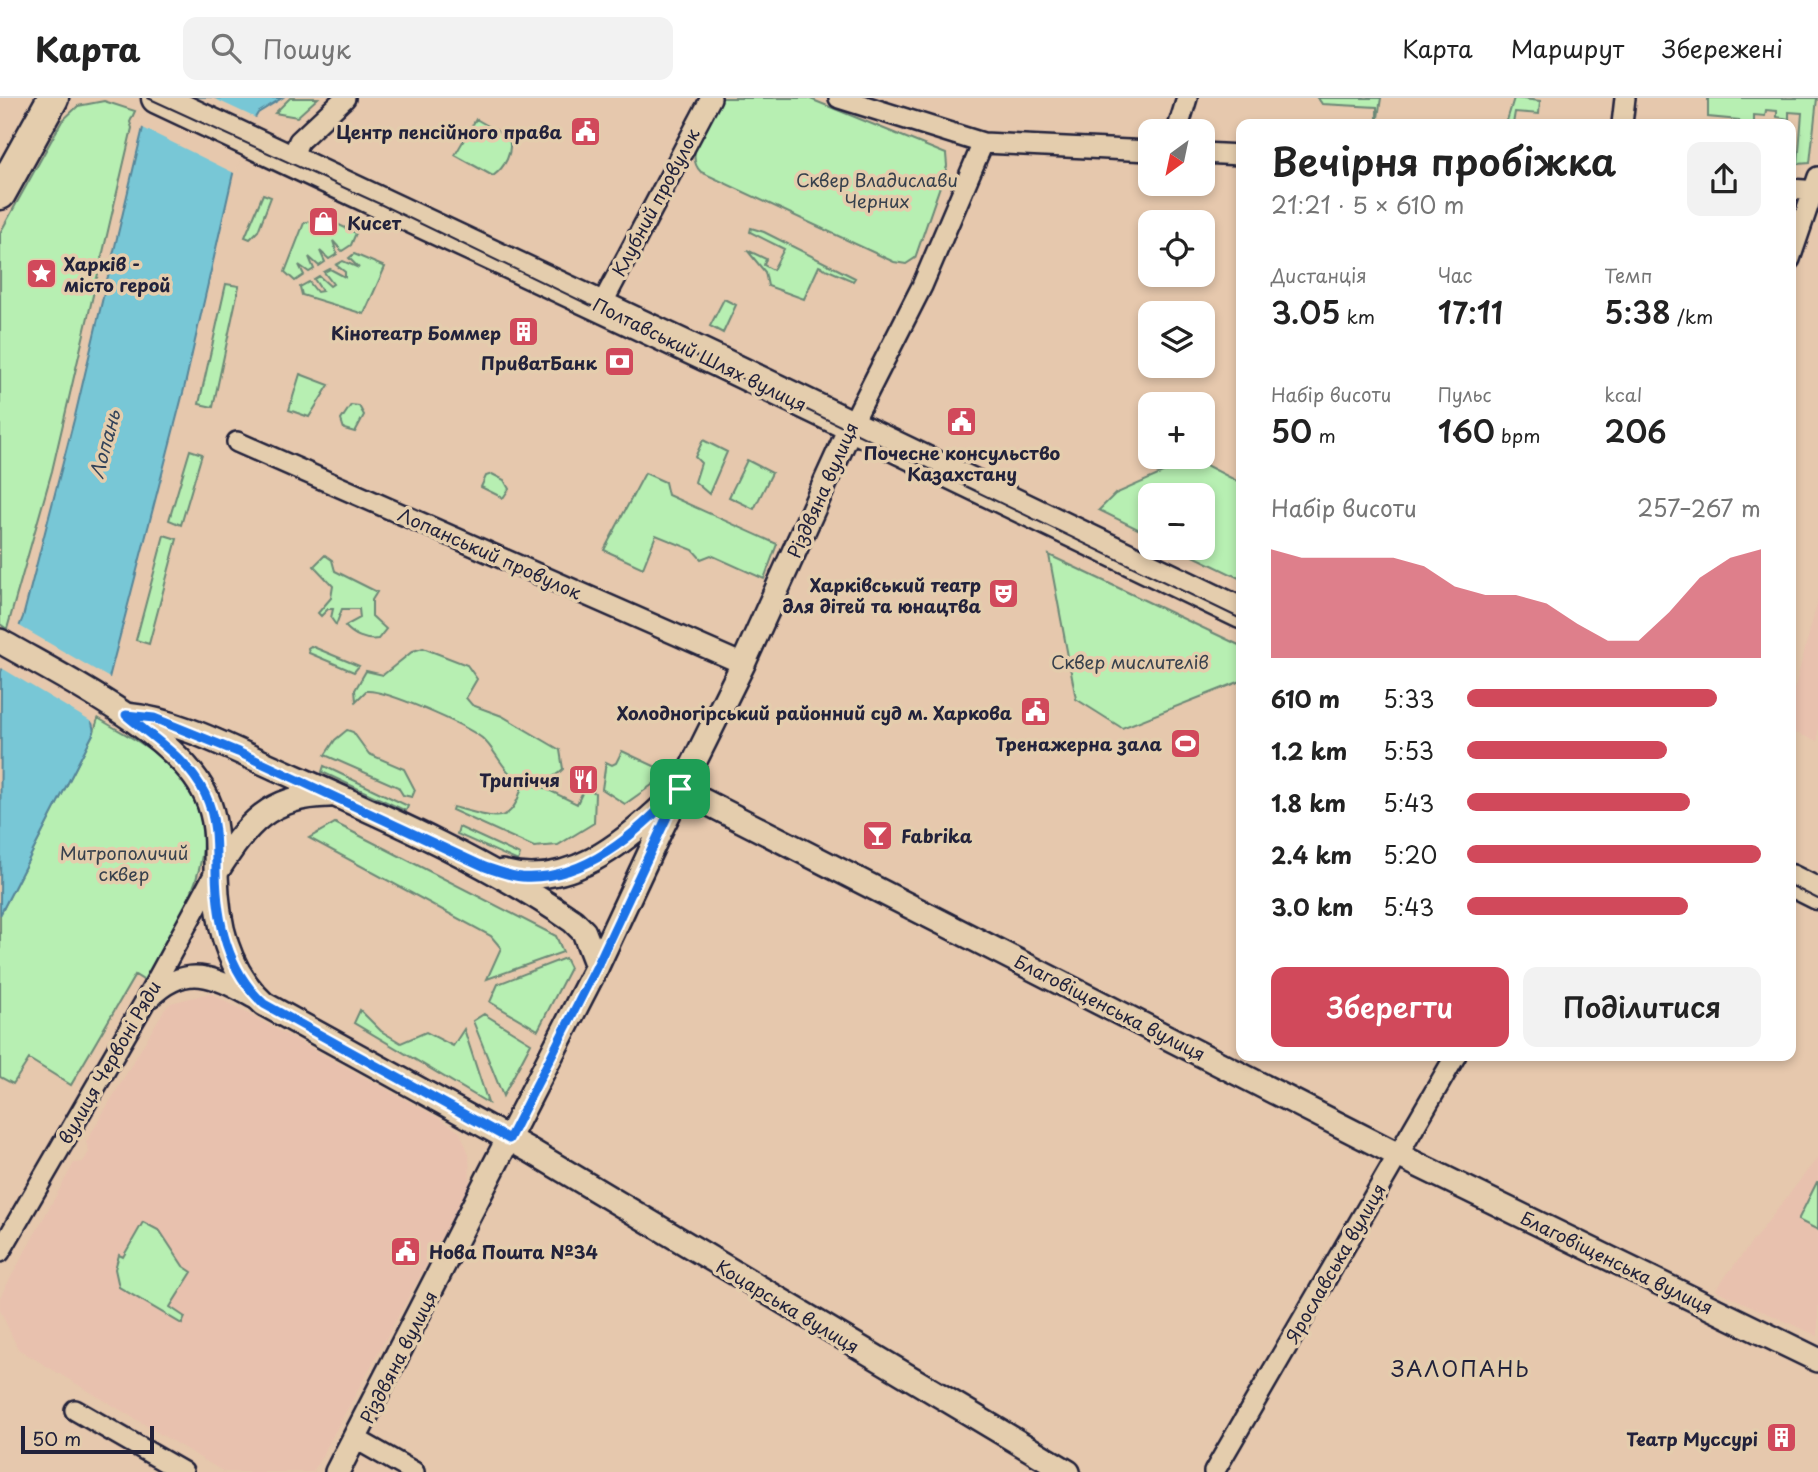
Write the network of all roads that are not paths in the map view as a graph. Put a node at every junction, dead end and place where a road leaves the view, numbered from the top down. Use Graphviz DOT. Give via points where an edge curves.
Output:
graph roads {
  1 [pos="53,98"];
  2 [pos="157,98"];
  3 [pos="345,98"];
  4 [pos="711,98"];
  5 [pos="839,98"];
  6 [pos="1187,98"];
  7 [pos="1625,98"];
  8 [pos="1181,119"];
  9 [pos="1623,119"];
  10 [pos="983,144"];
  11 [pos="1138,150"];
  12 [pos="1215,154"];
  13 [pos="1236,155"];
  14 [pos="291,160"];
  15 [pos="1817,186"];
  16 [pos="1796,188"];
  17 [pos="0,194"];
  18 [pos="1796,244"];
  19 [pos="601,306"];
  20 [pos="851,426"];
  21 [pos="237,442"];
  22 [pos="1236,611"];
  23 [pos="1,641"];
  24 [pos="743,664"];
  25 [pos="126,715"];
  26 [pos="680,789"];
  27 [pos="335,795"];
  28 [pos="485,867"];
  29 [pos="216,872"];
  30 [pos="1796,883"];
  31 [pos="1818,894"];
  32 [pos="597,966"];
  33 [pos="264,1004"];
  34 [pos="143,1005"];
  35 [pos="1452,1061"];
  36 [pos="509,1139"];
  37 [pos="1398,1154"];
  38 [pos="0,1252"];
  39 [pos="1818,1360"];
  40 [pos="75,1410"];
  41 [pos="356,1439"];
  42 [pos="183,1472"];
  43 [pos="337,1472"];
  44 [pos="414,1472"];
  45 [pos="1068,1472"];
  46 [pos="1214,1472"];
  1 -- 17 [label="main road"];
  2 -- 14 [label="main road, Полтавський Шлях вулиця"];
  3 -- 14 [label="street" via="299,141"];
  4 -- 19 [label="street, Клубний провулок"];
  5 -- 10 [label="street"];
  6 -- 8 [label="street"];
  7 -- 9 [label="street"];
  10 -- 11 [label="street"];
  10 -- 20 [label="street, Різдвяна вулиця" via="922,286"];
  12 -- 13 [label="street"];
  14 -- 19 [label="main road, Полтавський Шлях вулиця"];
  15 -- 16 [label="street"];
  15 -- 18 [label="street"];
  19 -- 20 [label="main road, Полтавський Шлях вулиця"];
  20 -- 22 [label="main road, Полтавський Шлях вулиця"];
  20 -- 24 [label="street, Різдвяна вулиця"];
  21 -- 24 [label="street, Лопанський провулок"];
  23 -- 25 [label="street"];
  24 -- 26 [label="street, Різдвяна вулиця"];
  25 -- 27 [label="street" via="154,718"];
  25 -- 29 [label="street, Коцарська вулиця" via="182,761 199,782 213,814"];
  26 -- 28 [label="street" via="633,834 566,872 521,877"];
  26 -- 32 [label="street, Різдвяна вулиця"];
  26 -- 37 [label="street, Благовіщенська вулиця"];
  27 -- 28 [label="street"];
  27 -- 29 [label="street" via="297,797 268,810 251,824"];
  28 -- 32 [label="street" via="573,921 584,932"];
  29 -- 33 [label="street, Коцарська вулиця" via="227,949 241,979"];
  29 -- 34 [label="street, вулиця Червоні Ряди"];
  30 -- 31 [label="main road"];
  32 -- 36 [label="street, Різдвяна вулиця"];
  33 -- 34 [label="street" via="223,982 190,975 168,983"];
  33 -- 36 [label="street, Коцарська вулиця"];
  34 -- 38 [label="street, вулиця Червоні Ряди"];
  35 -- 37 [label="street, Ярославська вулиця"];
  36 -- 41 [label="street, Різдвяна вулиця"];
  36 -- 45 [label="street, Коцарська вулиця"];
  37 -- 39 [label="street, Благовіщенська вулиця"];
  37 -- 46 [label="street, Ярославська вулиця"];
  40 -- 42 [label="street"];
  41 -- 43 [label="street, Різдвяна вулиця"];
  41 -- 44 [label="street"];
}
